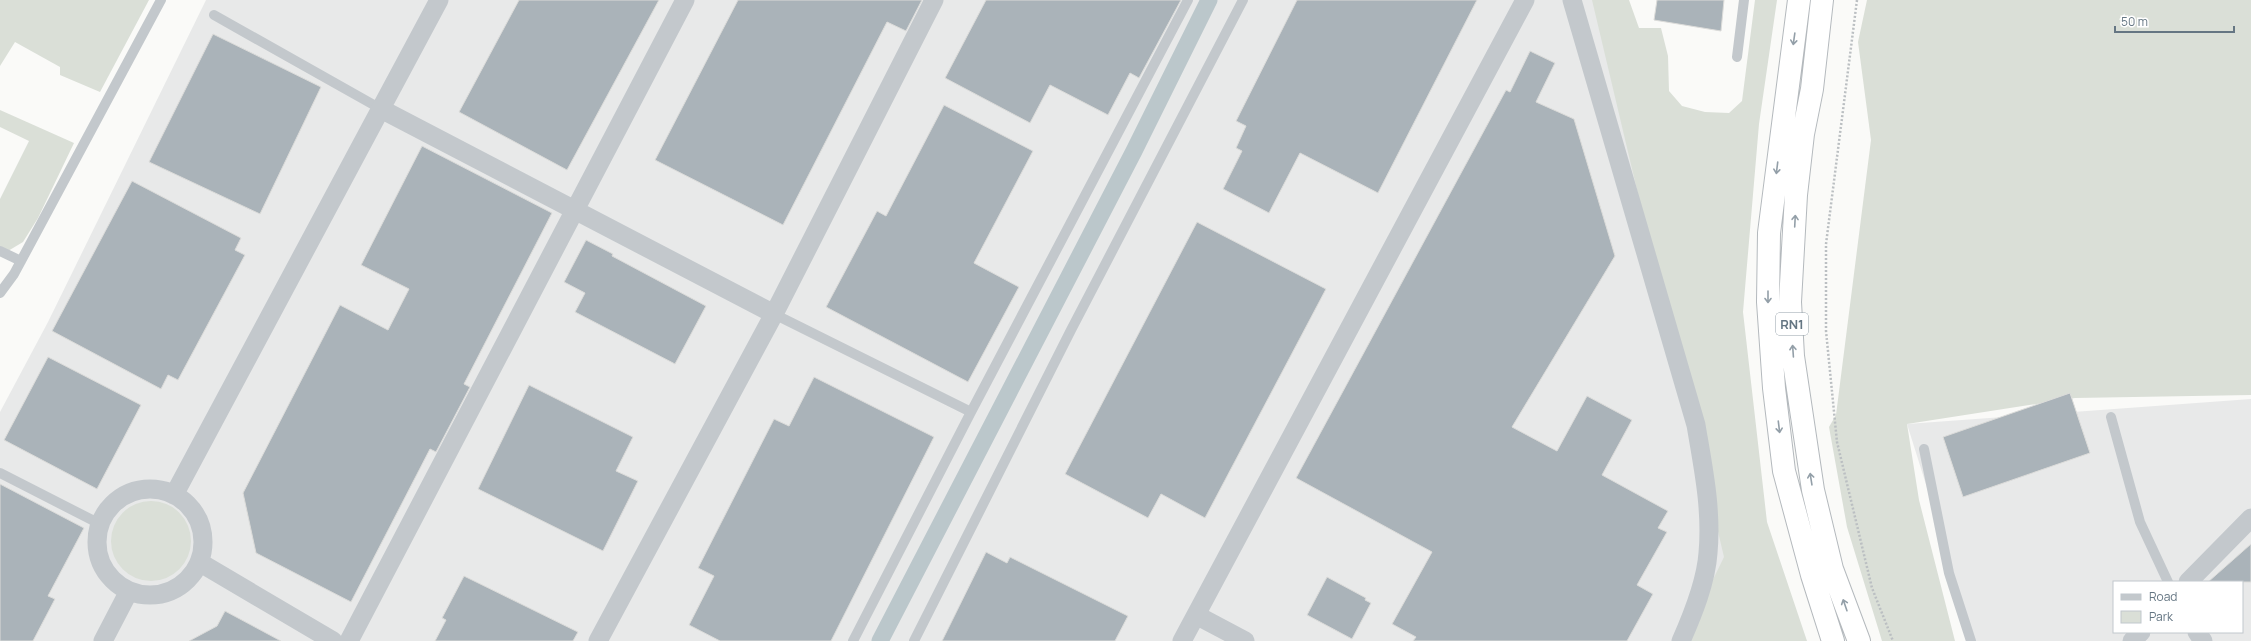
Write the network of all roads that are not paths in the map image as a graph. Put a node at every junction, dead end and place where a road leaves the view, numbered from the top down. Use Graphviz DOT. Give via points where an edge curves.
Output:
graph roads {
  1 [pos="161,0"];
  2 [pos="438,0"];
  3 [pos="685,0"];
  4 [pos="934,0"];
  5 [pos="1188,0"];
  6 [pos="1243,0"];
  7 [pos="1525,0"];
  8 [pos="1572,0"];
  9 [pos="1744,0"];
  10 [pos="1799,0"];
  11 [pos="1822,0"];
  12 [pos="214,15"];
  13 [pos="1737,57"];
  14 [pos="381,109"];
  15 [pos="575,208"];
  16 [pos="0,251"];
  17 [pos="21,261"];
  18 [pos="0,293"];
  19 [pos="774,314"];
  20 [pos="971,412"];
  21 [pos="2111,417"];
  22 [pos="1924,448"];
  23 [pos="0,473"];
  24 [pos="174,495"];
  25 [pos="2251,518"];
  26 [pos="100,524"];
  27 [pos="199,562"];
  28 [pos="2168,581"];
  29 [pos="2189,581"];
  30 [pos="129,591"];
  31 [pos="1196,615"];
  32 [pos="2140,633"];
  33 [pos="103,641"];
  34 [pos="333,641"];
  35 [pos="349,641"];
  36 [pos="598,641"];
  37 [pos="853,641"];
  38 [pos="914,641"];
  39 [pos="1182,641"];
  40 [pos="1245,641"];
  41 [pos="1681,641"];
  42 [pos="1833,641"];
  43 [pos="1859,641"];
  44 [pos="1971,641"];
  45 [pos="2132,641"];
  1 -- 17 [label="lane"];
  2 -- 14 [label="street"];
  3 -- 15 [label="street"];
  4 -- 19 [label="street"];
  5 -- 20 [label="lane"];
  6 -- 38 [label="lane" via="1071,330"];
  7 -- 31 [label="street"];
  8 -- 41 [label="street" via="1694,417 1708,492 1708,554 1700,590"];
  9 -- 13 [label="lane"];
  10 -- 42 [label="highway, RN1, one-way" via="1770,225 1768,302 1774,388 1784,471"];
  43 -- 11 [label="highway, RN1, one-way" via="1832,569 1813,490 1792,340 1790,302 1796,195"];
  12 -- 14 [label="lane"];
  14 -- 15 [label="street"];
  14 -- 24 [label="street"];
  15 -- 19 [label="street"];
  15 -- 35 [label="street"];
  16 -- 17 [label="lane"];
  17 -- 18 [label="lane"];
  19 -- 20 [label="lane"];
  19 -- 36 [label="street"];
  20 -- 37 [label="lane"];
  21 -- 28 [label="lane" via="2140,522"];
  22 -- 44 [label="lane" via="1949,573"];
  23 -- 26 [label="lane"];
  24 -- 26 [label="street" via="160,490 145,489 131,493 118,500 107,511"];
  24 -- 27 [label="street" via="187,504 196,516 202,539"];
  25 -- 29 [label="street"];
  26 -- 30 [label="street" via="98,556 105,571 115,583"];
  27 -- 30 [label="street" via="191,577 178,588 162,594 145,596"];
  27 -- 34 [label="street"];
  30 -- 33 [label="street"];
  31 -- 39 [label="street"];
  31 -- 40 [label="street"];
  32 -- 45 [label="street"];
}
